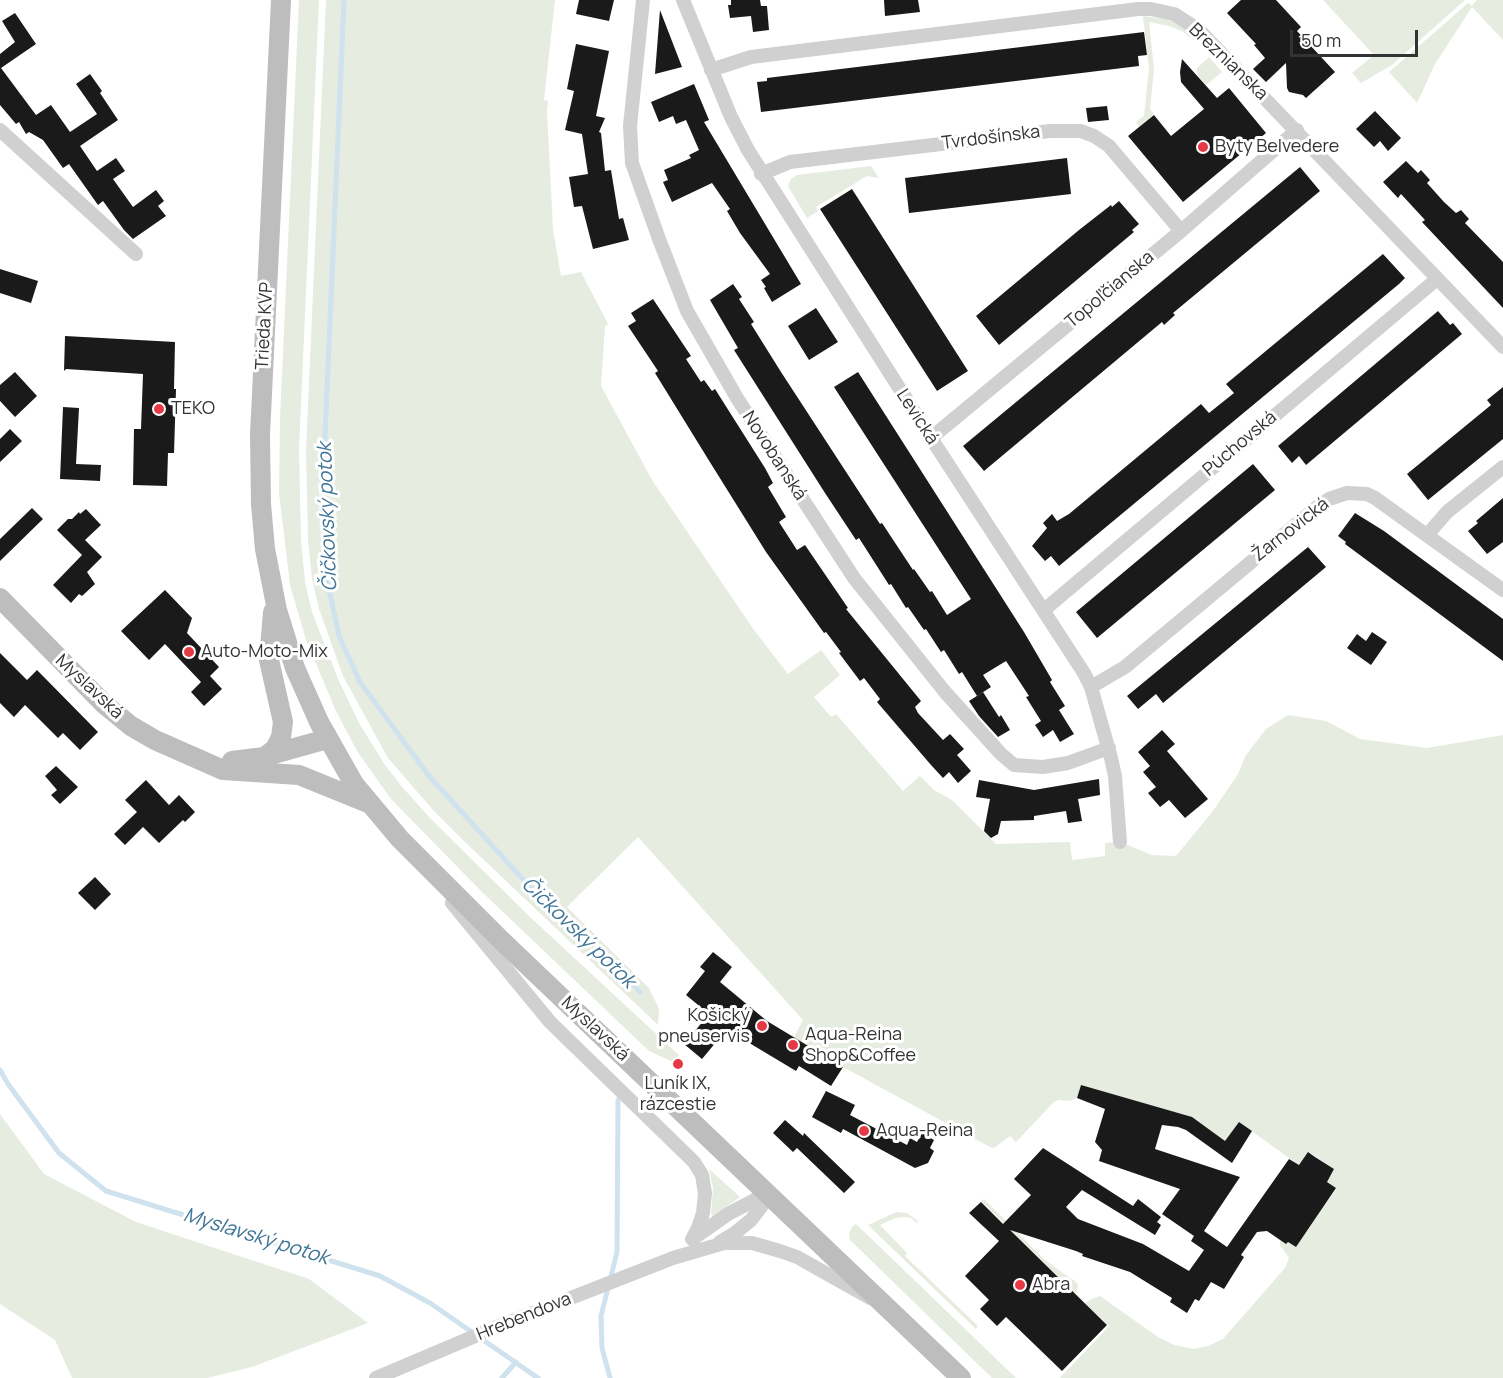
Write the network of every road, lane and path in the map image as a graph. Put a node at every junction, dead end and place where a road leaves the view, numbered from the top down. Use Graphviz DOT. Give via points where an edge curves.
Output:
graph roads {
  1 [pos="281,0"];
  2 [pos="643,0"];
  3 [pos="683,0"];
  4 [pos="711,70"];
  5 [pos="0,130"];
  6 [pos="1292,135"];
  7 [pos="761,174"];
  8 [pos="1181,231"];
  9 [pos="136,254"];
  10 [pos="1437,279"];
  11 [pos="1503,347"];
  12 [pos="931,438"];
  13 [pos="1503,467"];
  14 [pos="1428,534"];
  15 [pos="1503,590"];
  16 [pos="273,591"];
  17 [pos="0,598"];
  18 [pos="1044,610"];
  19 [pos="1091,687"];
  20 [pos="327,740"];
  21 [pos="1109,748"];
  22 [pos="191,757"];
  23 [pos="264,757"];
  24 [pos="368,802"];
  25 [pos="400,839"];
  26 [pos="1120,842"];
  27 [pos="768,1193"];
  28 [pos="692,1239"];
  29 [pos="710,1247"];
  30 [pos="673,1258"];
  31 [pos="885,1307"];
  32 [pos="376,1378"];
  33 [pos="961,1378"];
  1 -- 16 [label="street, Trieda KVP" via="260,456 265,549"];
  2 -- 21 [label="street, Novobanská" via="630,126 632,163 687,311 737,398 854,578 945,692 1001,754 1014,765 1043,767 1068,763"];
  3 -- 4 [label="street, Levická"];
  4 -- 6 [label="street, Breznianska" via="751,57 1151,9 1174,14 1193,25"];
  4 -- 7 [label="street, Levická"];
  5 -- 9 [label="street"];
  6 -- 8 [label="street, Topoľčianska"];
  6 -- 10 [label="street, Breznianska"];
  7 -- 8 [label="street, Tvrdošínska" via="790,162 1050,131 1081,131 1109,146"];
  7 -- 12 [label="street, Levická"];
  8 -- 12 [label="street, Topoľčianska"];
  10 -- 11 [label="street, Breznianska"];
  10 -- 18 [label="street, Púchovská"];
  12 -- 18 [label="street, Levická"];
  13 -- 14 [label="street" via="1448,512"];
  14 -- 15 [label="street, Žarnovická"];
  14 -- 19 [label="street, Žarnovická" via="1367,494 1347,493 1329,499 1125,667"];
  16 -- 20 [label="street, Trieda KVP" via="289,648"];
  16 -- 23 [label="street" via="269,660 283,727 277,745"];
  17 -- 22 [label="street, Myslavská" via="119,717"];
  18 -- 19 [label="street, Levická"];
  19 -- 21 [label="street, Levická"];
  20 -- 23 [label="street, Myslavská"];
  20 -- 24 [label="street, Trieda KVP"];
  21 -- 26 [label="street, Levická"];
  22 -- 23 [label="street, Myslavská" via="226,761"];
  22 -- 24 [label="street, Myslavská" via="230,771 305,777"];
  24 -- 25 [label="street, Myslavská"];
  25 -- 27 [label="street, Myslavská"];
  25 -- 28 [label="street" via="550,1022 694,1162 702,1175 705,1193 700,1223"];
  27 -- 28 [label="street"];
  27 -- 29 [label="street" via="757,1213"];
  27 -- 31 [label="street, Myslavská"];
  28 -- 30 [label="street"];
  29 -- 30 [label="street, Hrebendova"];
  29 -- 31 [label="street" via="733,1242 768,1247 797,1257"];
  30 -- 32 [label="street, Hrebendova"];
  31 -- 33 [label="street, Myslavská"];
}
